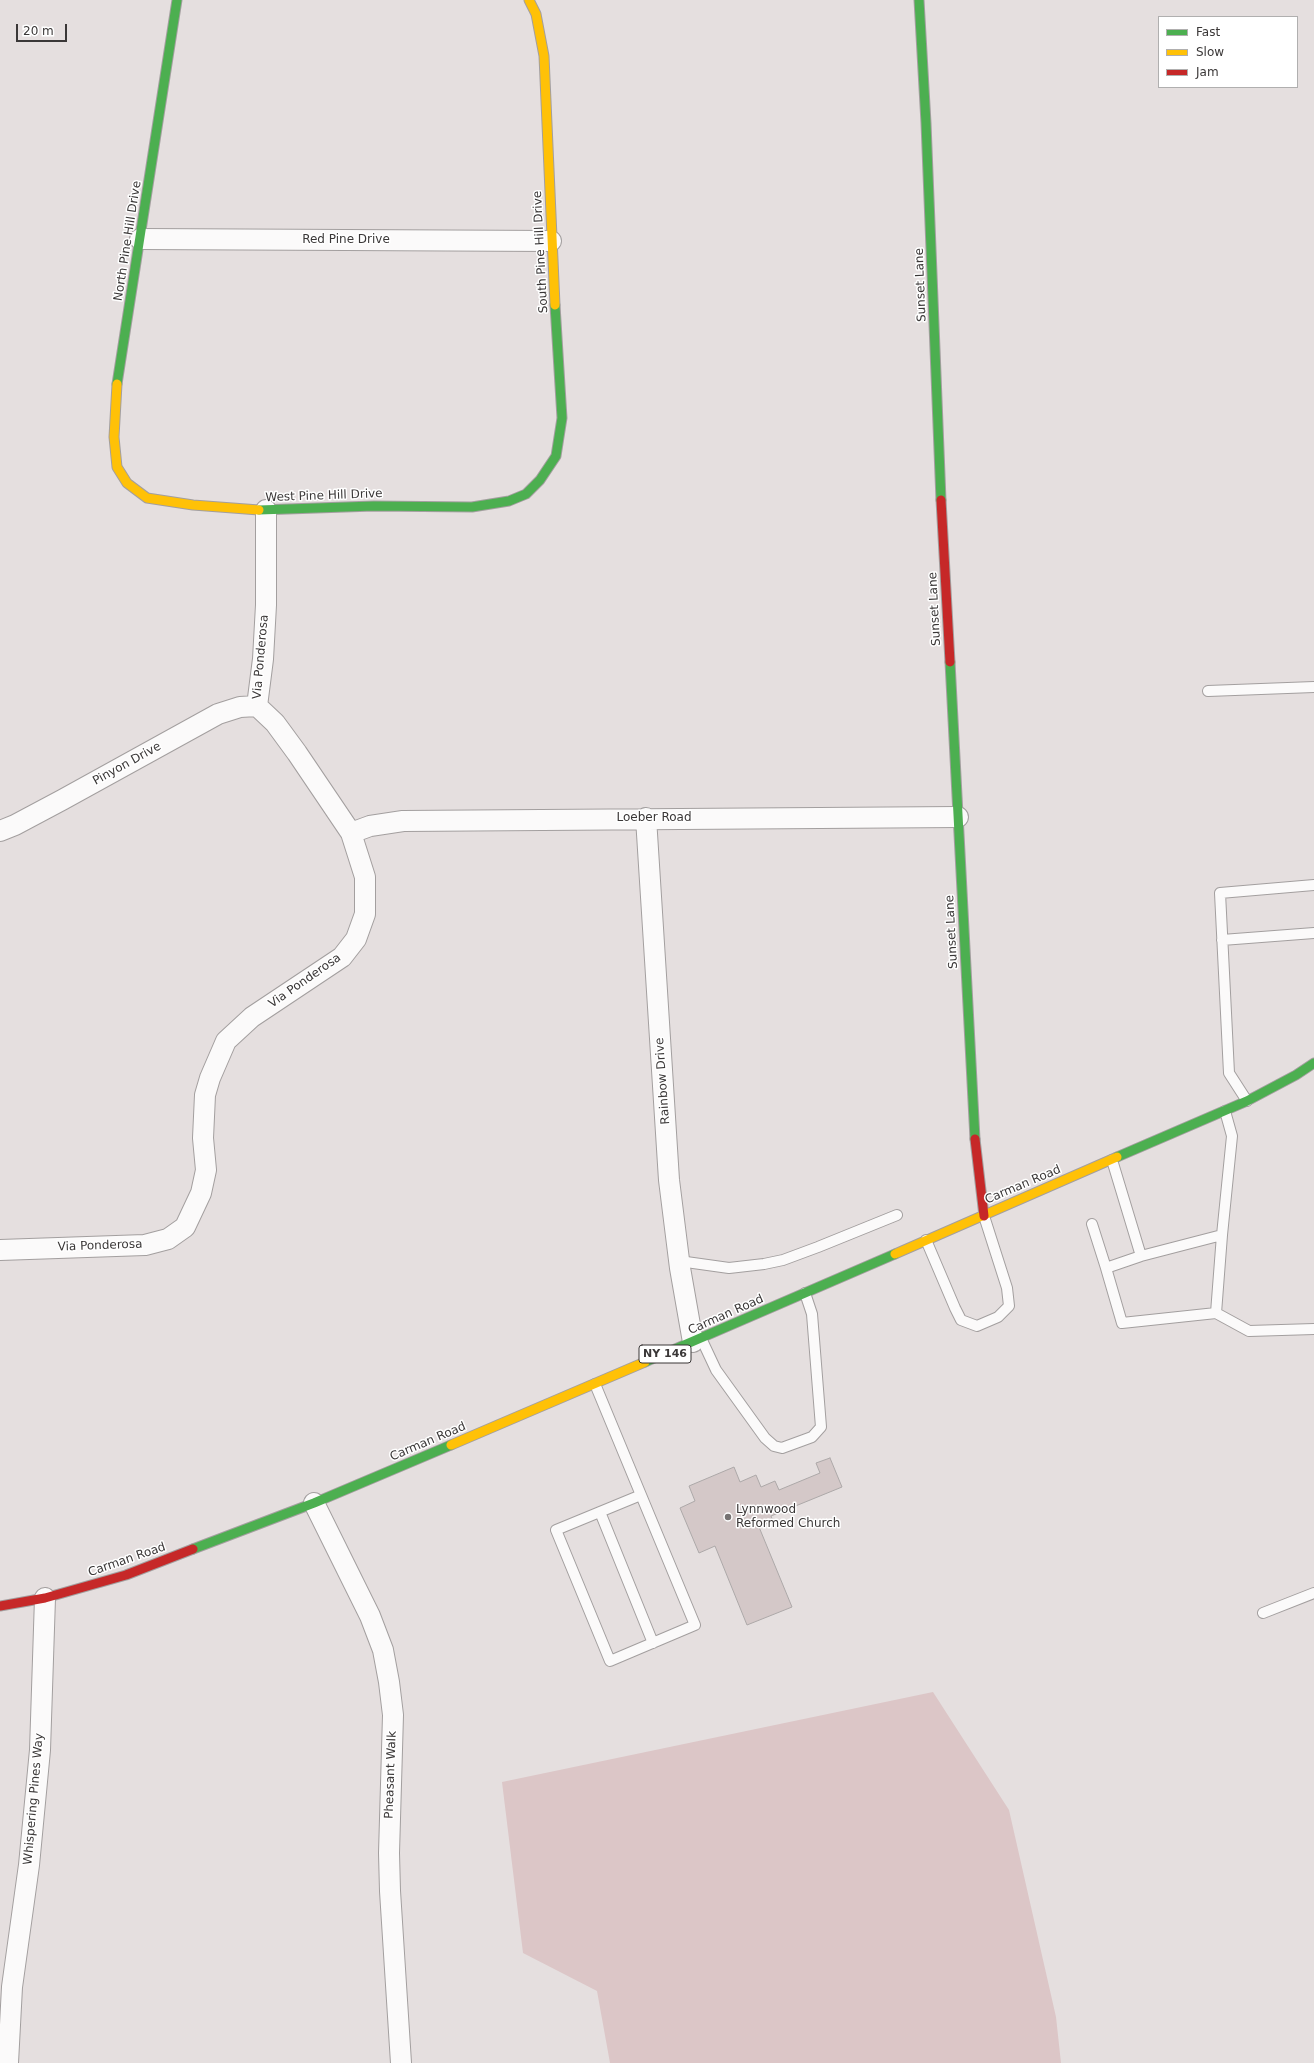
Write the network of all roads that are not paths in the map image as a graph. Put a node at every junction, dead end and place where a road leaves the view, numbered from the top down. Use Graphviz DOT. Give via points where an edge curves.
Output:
graph roads {
  1 [pos="177,0"];
  2 [pos="530,0"];
  3 [pos="919,0"];
  4 [pos="140,239"];
  5 [pos="551,241"];
  6 [pos="127,483"];
  7 [pos="526,494"];
  8 [pos="266,510"];
  9 [pos="1314,687"];
  10 [pos="1208,691"];
  11 [pos="256,706"];
  12 [pos="958,817"];
  13 [pos="646,818"];
  14 [pos="0,831"];
  15 [pos="351,833"];
  16 [pos="1314,885"];
  17 [pos="1314,933"];
  18 [pos="1222,940"];
  19 [pos="1314,1063"];
  20 [pos="1247,1101"];
  21 [pos="1226,1110"];
  22 [pos="1112,1160"];
  23 [pos="897,1215"];
  24 [pos="984,1216"];
  25 [pos="1092,1224"];
  26 [pos="1222,1235"];
  27 [pos="926,1240"];
  28 [pos="0,1250"];
  29 [pos="1141,1256"];
  30 [pos="679,1261"];
  31 [pos="1106,1268"];
  32 [pos="805,1293"];
  33 [pos="1216,1313"];
  34 [pos="1314,1329"];
  35 [pos="697,1340"];
  36 [pos="595,1384"];
  37 [pos="641,1495"];
  38 [pos="314,1503"];
  39 [pos="600,1512"];
  40 [pos="1314,1593"];
  41 [pos="46,1598"];
  42 [pos="0,1606"];
  43 [pos="1263,1613"];
  44 [pos="653,1643"];
  45 [pos="6,1989"];
  46 [pos="8,2063"];
  47 [pos="401,2063"];
  1 -- 4 [label="street, North Pine Hill Drive"];
  2 -- 5 [label="street, South Pine Hill Drive" via="536,14 544,56"];
  3 -- 12 [label="street, Sunset Lane"];
  4 -- 5 [label="street, Red Pine Drive"];
  4 -- 6 [label="street, North Pine Hill Drive" via="117,387 114,430 117,468"];
  5 -- 7 [label="street, South Pine Hill Drive" via="562,418 556,456 540,480"];
  6 -- 8 [label="street, West Pine Hill Drive" via="147,498 193,505"];
  7 -- 8 [label="street, West Pine Hill Drive" via="509,501 472,507 374,506"];
  8 -- 11 [label="street, Via Ponderosa" via="266,605 263,659"];
  9 -- 10 [label="lane"];
  11 -- 14 [label="street, Pinyon Drive" via="218,714 62,800"];
  11 -- 15 [label="street, Via Ponderosa" via="275,723"];
  12 -- 13 [label="street, Loeber Road"];
  12 -- 24 [label="street, Sunset Lane" via="974,1141"];
  13 -- 15 [label="street, Loeber Road" via="403,821 370,826"];
  13 -- 30 [label="street, Rainbow Drive" via="668,1174"];
  15 -- 28 [label="street, Via Ponderosa" via="365,877 365,914 356,939 342,957 252,1017 226,1041 205,1095 203,1138 206,1170 201,1192 185,1227 168,1239 145,1245"];
  16 -- 18 [label="lane" via="1220,893"];
  17 -- 18 [label="lane"];
  18 -- 20 [label="lane" via="1229,1073"];
  19 -- 20 [label="street, Carman Road / NY 146"];
  20 -- 21 [label="street, Carman Road / NY 146"];
  21 -- 22 [label="street, Carman Road / NY 146"];
  21 -- 26 [label="lane" via="1232,1136"];
  22 -- 24 [label="street, Carman Road / NY 146"];
  22 -- 29 [label="lane"];
  23 -- 30 [label="lane" via="783,1260 729,1268"];
  24 -- 27 [label="street, Carman Road / NY 146"];
  24 -- 27 [label="lane" via="1007,1288 1009,1306 998,1317 977,1326 961,1320"];
  25 -- 31 [label="lane"];
  26 -- 29 [label="lane"];
  26 -- 33 [label="lane"];
  27 -- 32 [label="street, Carman Road / NY 146"];
  29 -- 31 [label="lane"];
  30 -- 35 [label="street, Rainbow Drive"];
  31 -- 33 [label="lane" via="1122,1323"];
  32 -- 35 [label="street, Carman Road / NY 146"];
  32 -- 35 [label="lane" via="812,1314 821,1427 812,1437 782,1448 774,1446 765,1438"];
  33 -- 34 [label="lane" via="1249,1331"];
  35 -- 36 [label="street, Carman Road / NY 146"];
  36 -- 37 [label="lane"];
  36 -- 38 [label="street, Carman Road / NY 146"];
  37 -- 39 [label="lane"];
  37 -- 44 [label="lane" via="695,1626"];
  38 -- 41 [label="street, Carman Road / NY 146" via="126,1575"];
  38 -- 47 [label="street, Pheasant Walk" via="370,1616 382,1650 389,1682 393,1715 390,1891"];
  39 -- 44 [label="lane"];
  39 -- 44 [label="lane" via="556,1530 610,1661"];
  40 -- 43 [label="lane"];
  41 -- 42 [label="street, Carman Road / NY 146"];
  41 -- 45 [label="street, Whispering Pines Way" via="40,1750 29,1865"];
  45 -- 46 [label="street, Whispering Pines Way"];
}
